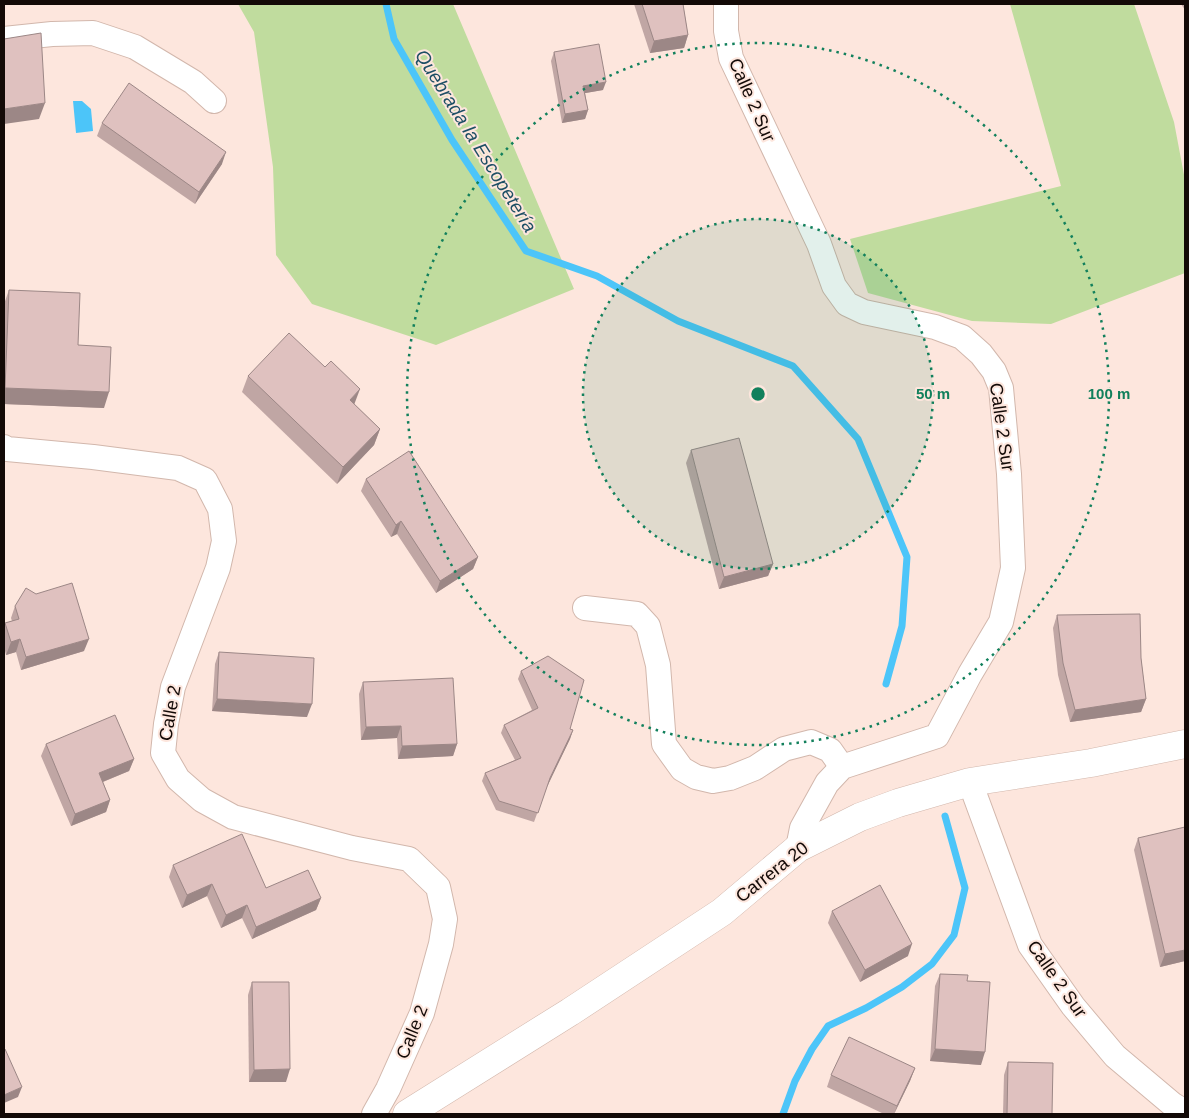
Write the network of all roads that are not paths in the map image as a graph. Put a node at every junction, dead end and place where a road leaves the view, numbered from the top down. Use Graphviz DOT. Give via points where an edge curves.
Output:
graph roads {
  1 [pos="726,4"];
  2 [pos="4,39"];
  3 [pos="214,101"];
  4 [pos="4,447"];
  5 [pos="585,608"];
  6 [pos="1185,744"];
  7 [pos="842,767"];
  8 [pos="970,782"];
  9 [pos="798,848"];
  10 [pos="1185,1112"];
  11 [pos="374,1114"];
  12 [pos="408,1114"];
  1 -- 7 [label="street, Calle 2 Sur" via="731,58 820,244 834,286 847,304 864,312 935,327 962,337 982,354 1001,388 1010,474 1013,568 1001,622 938,736"];
  2 -- 3 [label="street" via="93,33 135,47 193,82"];
  4 -- 11 [label="street, Calle 2" via="178,468 205,480 220,510 224,541 218,568 173,687 164,753 178,778 202,800 233,817 352,848 409,858 438,887 445,919 442,944 422,1013"];
  5 -- 7 [label="street" via="637,614 648,626 658,665 664,744 682,769 713,781 730,778 755,768 784,750 811,742 830,750"];
  6 -- 8 [label="street, Carrera 20"];
  7 -- 9 [label="street" via="827,783 802,828"];
  8 -- 9 [label="street, Carrera 20" via="860,817"];
  8 -- 10 [label="street, Calle 2 Sur" via="1030,946 1072,1006 1115,1056"];
  9 -- 12 [label="street, Carrera 20" via="722,912"];
}
